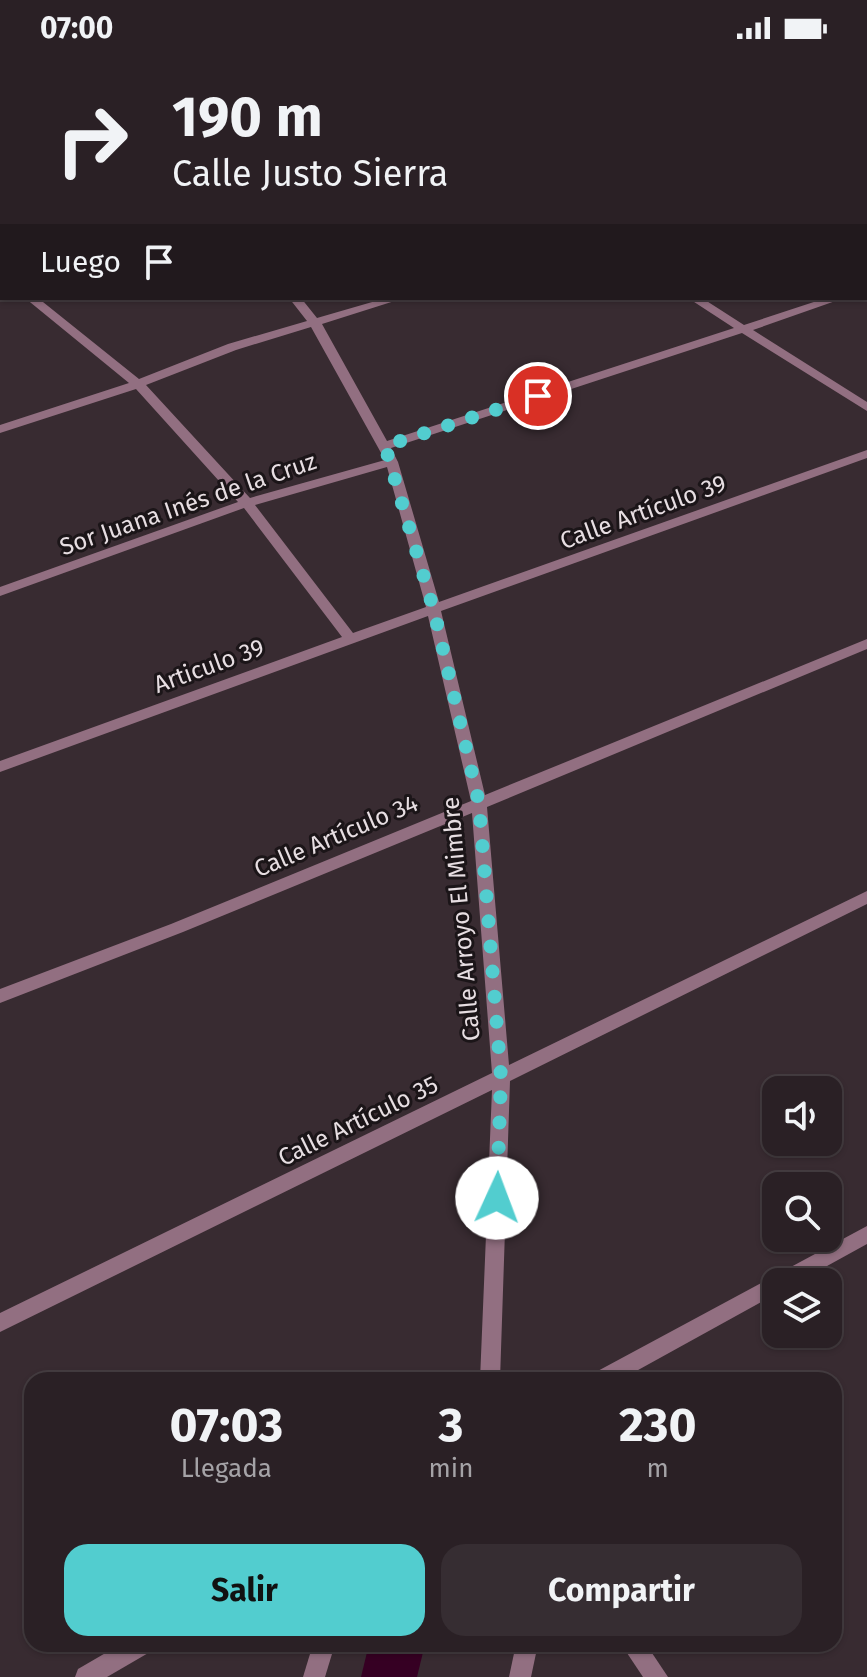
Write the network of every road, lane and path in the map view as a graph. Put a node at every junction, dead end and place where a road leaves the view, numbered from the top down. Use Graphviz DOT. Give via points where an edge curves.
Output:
graph roads {
  1 [pos="33,300"];
  2 [pos="297,300"];
  3 [pos="391,300"];
  4 [pos="697,300"];
  5 [pos="832,300"];
  6 [pos="315,323"];
  7 [pos="743,329"];
  8 [pos="138,384"];
  9 [pos="867,407"];
  10 [pos="0,429"];
  11 [pos="385,446"];
  12 [pos="867,454"];
  13 [pos="392,462"];
  14 [pos="247,503"];
  15 [pos="0,592"];
  16 [pos="434,611"];
  17 [pos="349,637"];
  18 [pos="867,644"];
  19 [pos="0,767"];
  20 [pos="479,803"];
  21 [pos="863,906"];
  22 [pos="0,996"];
  23 [pos="501,1077"];
  24 [pos="867,1234"];
  25 [pos="805,1268"];
  26 [pos="762,1292"];
  27 [pos="0,1323"];
  28 [pos="490,1372"];
  29 [pos="616,1372"];
  30 [pos="128,1652"];
  31 [pos="322,1652"];
  32 [pos="525,1652"];
  33 [pos="638,1652"];
  34 [pos="86,1677"];
  35 [pos="314,1677"];
  36 [pos="520,1677"];
  37 [pos="657,1677"];
  1 -- 8 [label="street"];
  2 -- 6 [label="street, Calle Arroyo El Mimbre"];
  3 -- 6 [label="street"];
  4 -- 7 [label="street"];
  5 -- 7 [label="street"];
  6 -- 8 [label="street" via="232,347"];
  6 -- 11 [label="street, Calle Arroyo El Mimbre"];
  7 -- 9 [label="street"];
  7 -- 11 [label="street"];
  8 -- 10 [label="street"];
  8 -- 14 [label="street"];
  11 -- 13 [label="street, Calle Arroyo El Mimbre"];
  12 -- 16 [label="street, Calle Artículo 39"];
  13 -- 14 [label="street, Sor Juana Inés de la Cruz"];
  13 -- 16 [label="street, Calle Arroyo El Mimbre"];
  14 -- 15 [label="street, Sor Juana Inés de la Cruz"];
  14 -- 17 [label="street"];
  16 -- 17 [label="street, Articulo 39"];
  16 -- 20 [label="street, Calle Arroyo El Mimbre"];
  17 -- 19 [label="street, Articulo 39"];
  18 -- 20 [label="street, Calle Artículo 34"];
  20 -- 22 [label="street, Calle Artículo 34"];
  20 -- 23 [label="street, Calle Arroyo El Mimbre"];
  21 -- 23 [label="street, Calle Artículo 35"];
  23 -- 27 [label="street, Calle Artículo 35"];
  23 -- 28 [label="street, Calle Arroyo El Mimbre"];
  24 -- 25 [label="street"];
  26 -- 29 [label="street"];
  30 -- 34 [label="street"];
  31 -- 35 [label="street"];
  32 -- 36 [label="street"];
  33 -- 37 [label="street"];
}
